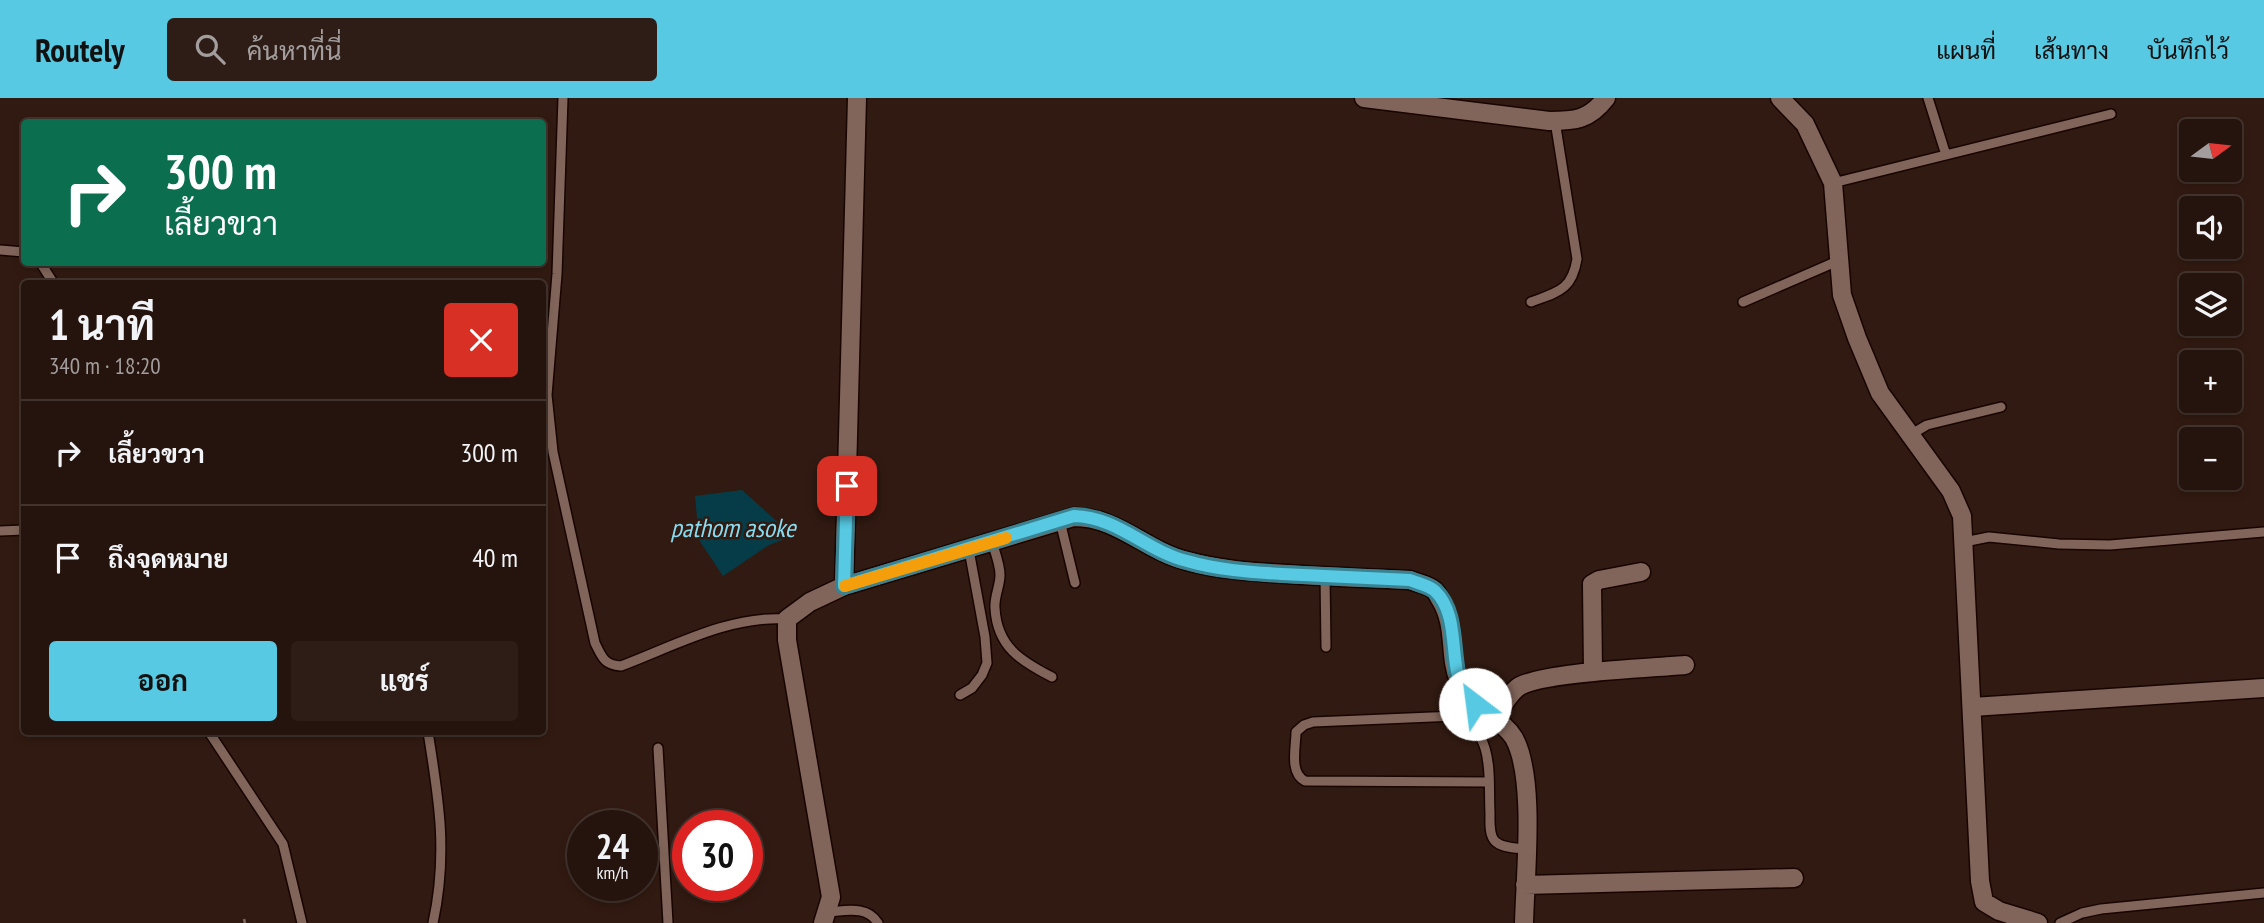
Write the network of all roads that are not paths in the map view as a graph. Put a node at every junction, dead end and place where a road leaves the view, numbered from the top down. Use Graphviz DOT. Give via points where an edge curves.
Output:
graph roads {
  1 [pos="563,98"];
  2 [pos="857,98"];
  3 [pos="1366,98"];
  4 [pos="1606,98"];
  5 [pos="1780,98"];
  6 [pos="1928,98"];
  7 [pos="2111,114"];
  8 [pos="1555,121"];
  9 [pos="1946,155"];
  10 [pos="1833,183"];
  11 [pos="0,250"];
  12 [pos="21,252"];
  13 [pos="1840,260"];
  14 [pos="1531,302"];
  15 [pos="1743,302"];
  16 [pos="2001,407"];
  17 [pos="1910,435"];
  18 [pos="1060,521"];
  19 [pos="21,530"];
  20 [pos="0,531"];
  21 [pos="2264,532"];
  22 [pos="992,542"];
  23 [pos="1964,542"];
  24 [pos="969,550"];
  25 [pos="1641,572"];
  26 [pos="1325,576"];
  27 [pos="1075,583"];
  28 [pos="844,586"];
  29 [pos="788,619"];
  30 [pos="1326,647"];
  31 [pos="1685,665"];
  32 [pos="1593,672"];
  33 [pos="1052,677"];
  34 [pos="2264,688"];
  35 [pos="960,695"];
  36 [pos="1972,707"];
  37 [pos="1494,719"];
  38 [pos="211,735"];
  39 [pos="428,735"];
  40 [pos="658,748"];
  41 [pos="1488,782"];
  42 [pos="1525,849"];
  43 [pos="1794,878"];
  44 [pos="1525,885"];
  45 [pos="2264,893"];
  46 [pos="825,917"];
  47 [pos="302,923"];
  48 [pos="433,923"];
  49 [pos="667,923"];
  50 [pos="878,923"];
  51 [pos="1524,923"];
  52 [pos="2038,923"];
  53 [pos="2060,923"];
  1 -- 29 [label="lane" via="547,395 553,452 595,643 603,659 611,666 621,666 720,628 767,617"];
  2 -- 28 [label="street"];
  3 -- 8 [label="street"];
  4 -- 8 [label="street" via="1588,116"];
  5 -- 10 [label="street" via="1805,124"];
  6 -- 9 [label="lane"];
  7 -- 9 [label="lane"];
  8 -- 14 [label="lane" via="1577,259 1575,273 1560,292"];
  9 -- 10 [label="lane"];
  10 -- 13 [label="street"];
  11 -- 12 [label="lane"];
  13 -- 15 [label="lane"];
  13 -- 17 [label="street" via="1842,295 1857,338 1880,393"];
  16 -- 17 [label="lane" via="1927,425"];
  17 -- 23 [label="street" via="1951,491 1962,516"];
  18 -- 22 [label="street"];
  18 -- 26 [label="street" via="1091,517 1184,561"];
  18 -- 27 [label="lane"];
  19 -- 20 [label="lane"];
  21 -- 23 [label="lane" via="2110,545 1989,537"];
  22 -- 24 [label="street"];
  22 -- 33 [label="lane" via="1000,574 995,606 1003,640 1019,660"];
  23 -- 36 [label="street"];
  24 -- 28 [label="street"];
  24 -- 35 [label="lane" via="987,663 972,688"];
  25 -- 32 [label="street" via="1592,584"];
  26 -- 30 [label="lane"];
  26 -- 37 [label="street" via="1410,580 1434,590 1452,628 1458,678 1475,704"];
  28 -- 29 [label="street"];
  29 -- 46 [label="street" via="787,640 831,898"];
  31 -- 32 [label="street"];
  32 -- 37 [label="street" via="1529,682 1517,688"];
  34 -- 36 [label="street"];
  36 -- 52 [label="street" via="1984,902"];
  37 -- 42 [label="street" via="1513,737 1521,762 1527,788"];
  38 -- 47 [label="lane" via="283,844"];
  39 -- 48 [label="lane" via="442,833 440,890"];
  40 -- 49 [label="lane"];
  41 -- 41 [label="lane" via="1305,781 1295,771 1296,732 1314,722 1456,716 1481,736"];
  41 -- 42 [label="lane" via="1493,839 1500,845"];
  42 -- 44 [label="street"];
  43 -- 44 [label="street"];
  44 -- 51 [label="street"];
  45 -- 53 [label="lane" via="2101,909"];
  46 -- 50 [label="lane" via="860,910"];
}
